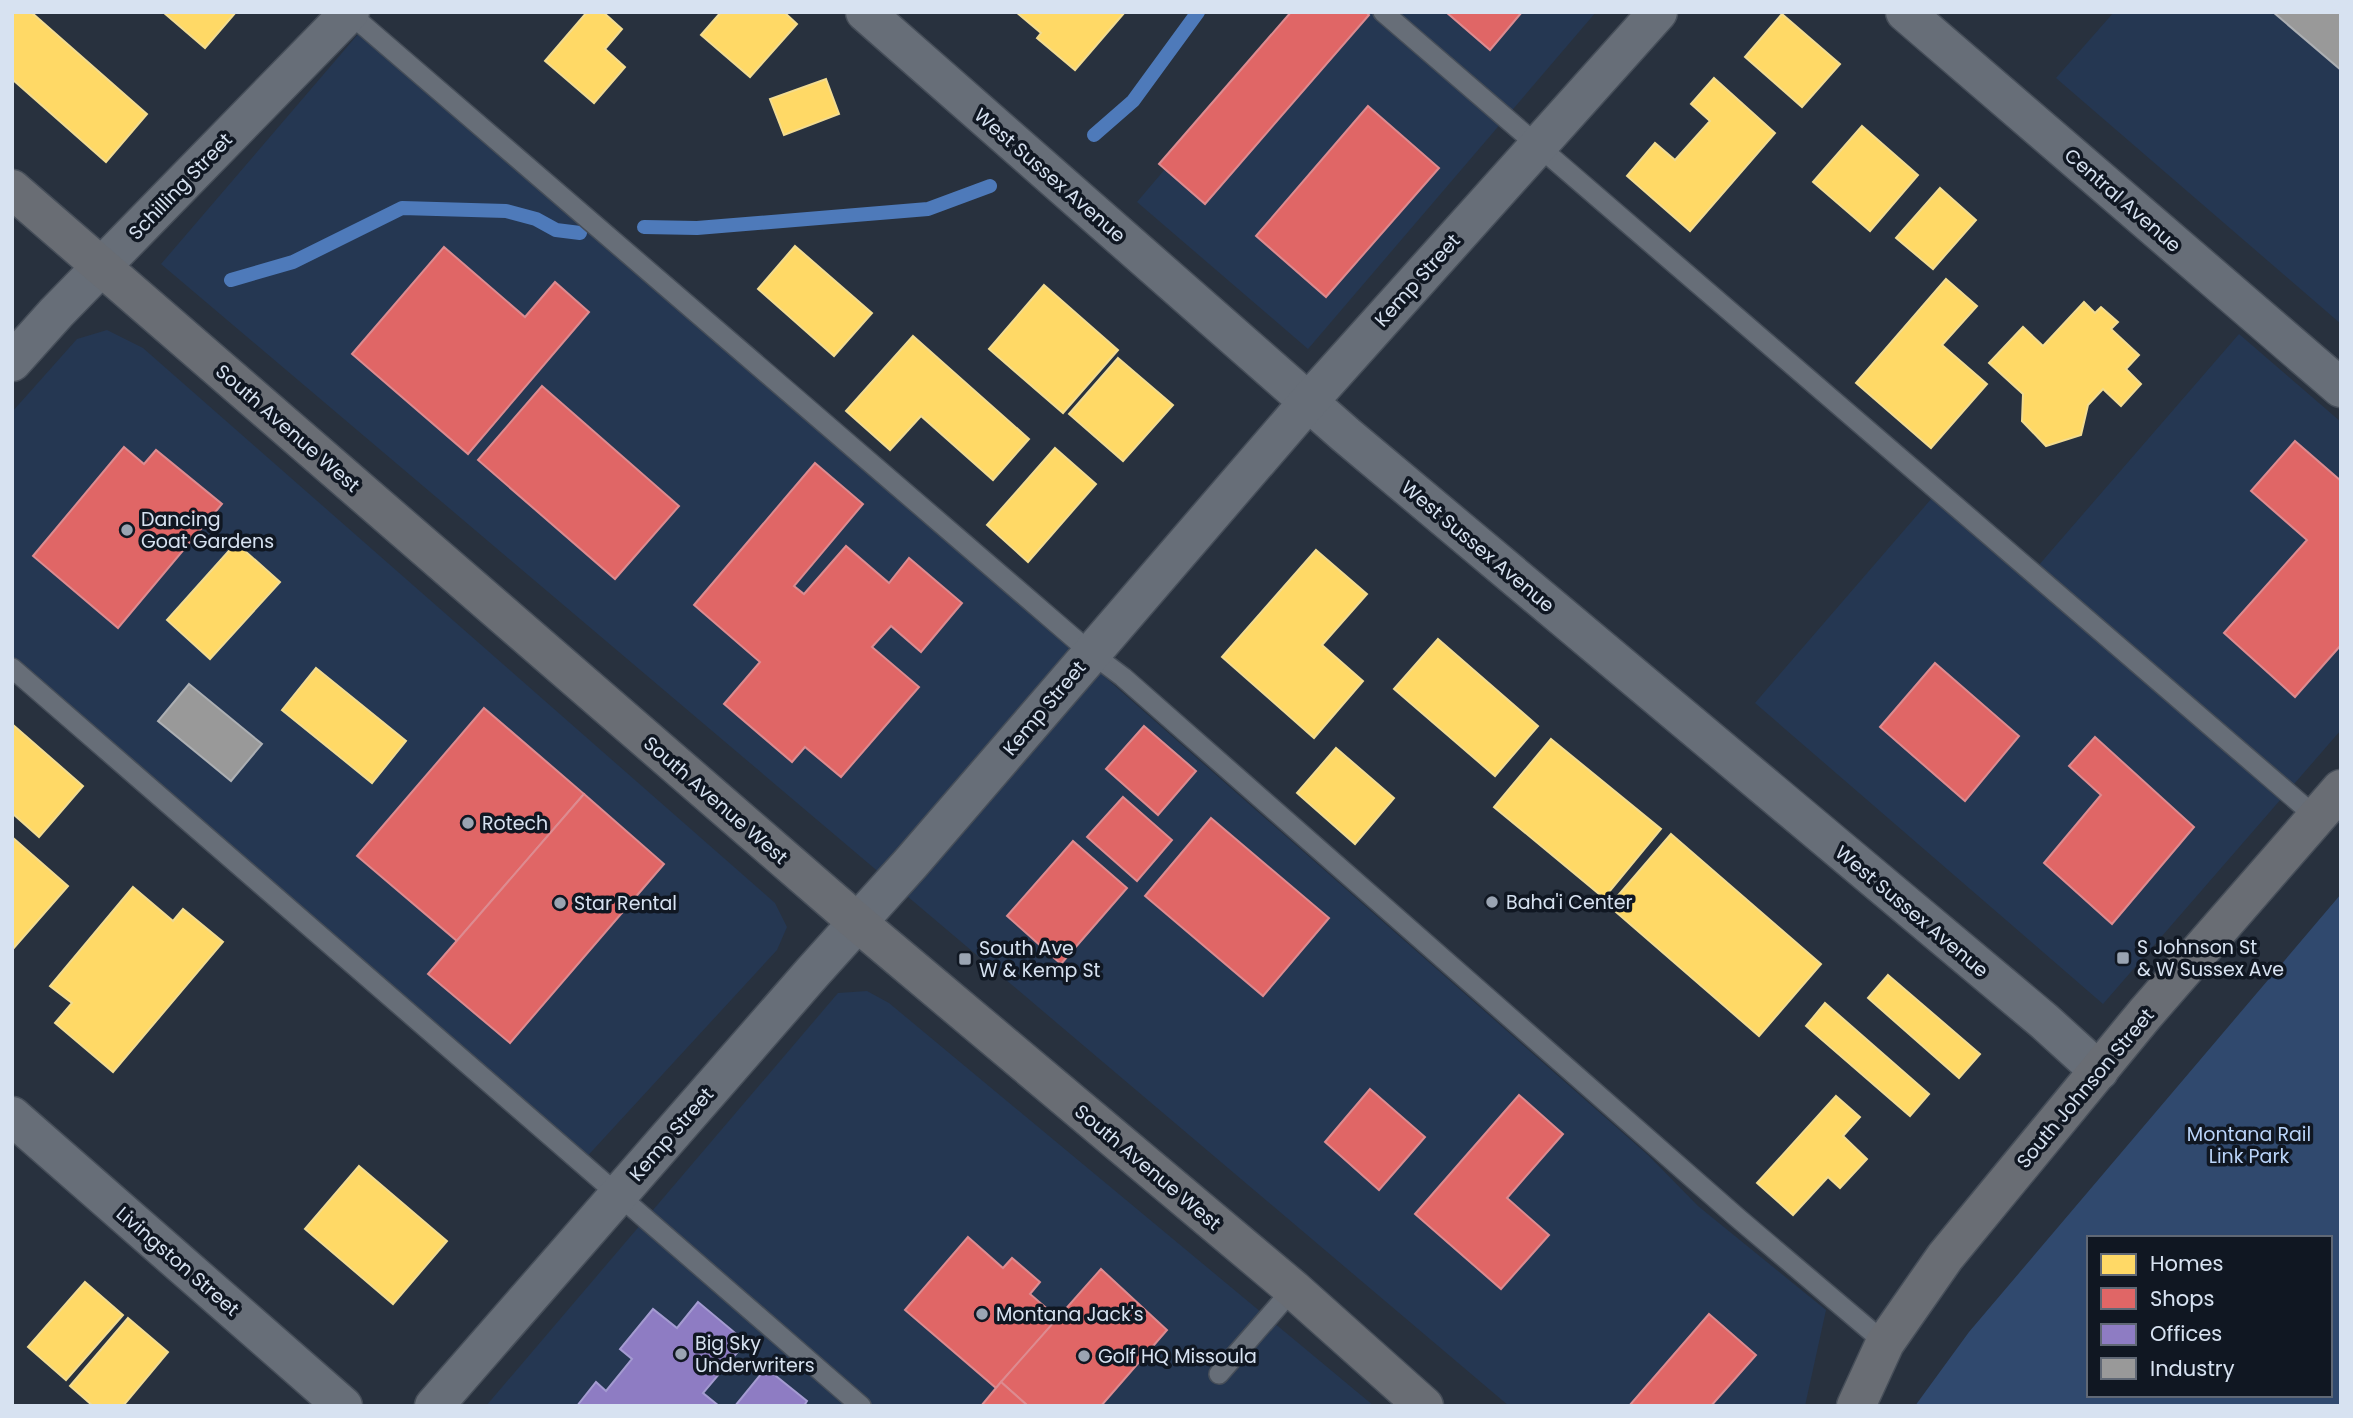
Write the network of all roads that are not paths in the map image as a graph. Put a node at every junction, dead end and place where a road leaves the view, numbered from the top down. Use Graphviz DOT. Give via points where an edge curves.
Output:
graph roads {
  1 [pos="349,12"];
  2 [pos="865,12"];
  3 [pos="1383,12"];
  4 [pos="1658,12"];
  5 [pos="1905,12"];
  6 [pos="1538,146"];
  7 [pos="12,188"];
  8 [pos="101,266"];
  9 [pos="12,362"];
  10 [pos="2341,388"];
  11 [pos="1309,401"];
  12 [pos="1091,653"];
  13 [pos="12,668"];
  14 [pos="2341,789"];
  15 [pos="2316,817"];
  16 [pos="857,922"];
  17 [pos="2099,1071"];
  18 [pos="12,1116"];
  19 [pos="619,1194"];
  20 [pos="1293,1289"];
  21 [pos="1885,1343"];
  22 [pos="1219,1374"];
  23 [pos="343,1406"];
  24 [pos="434,1406"];
  25 [pos="861,1406"];
  26 [pos="1424,1406"];
  27 [pos="1856,1406"];
  1 -- 8 [label="street, Schilling Street"];
  1 -- 12 [label="lane"];
  2 -- 11 [label="street, West Sussex Avenue"];
  3 -- 6 [label="lane"];
  4 -- 6 [label="street, Kemp Street"];
  5 -- 10 [label="street, Central Avenue"];
  6 -- 11 [label="street, Kemp Street"];
  6 -- 15 [label="lane"];
  7 -- 8 [label="street, South Avenue West"];
  8 -- 9 [label="street, Schilling Street"];
  8 -- 16 [label="street, South Avenue West"];
  11 -- 12 [label="street, Kemp Street"];
  11 -- 17 [label="street, West Sussex Avenue"];
  12 -- 16 [label="street, Kemp Street"];
  12 -- 21 [label="lane"];
  13 -- 19 [label="lane"];
  14 -- 15 [label="street, South Johnson Street"];
  15 -- 17 [label="street, South Johnson Street"];
  16 -- 19 [label="street, Kemp Street"];
  16 -- 20 [label="street, South Avenue West"];
  17 -- 21 [label="street, South Johnson Street" via="1945,1257"];
  18 -- 23 [label="street, Livingston Street"];
  19 -- 24 [label="street, Kemp Street"];
  19 -- 25 [label="lane"];
  20 -- 22 [label="lane"];
  20 -- 26 [label="street, South Avenue West"];
  21 -- 27 [label="street, South Johnson Street"];
}
